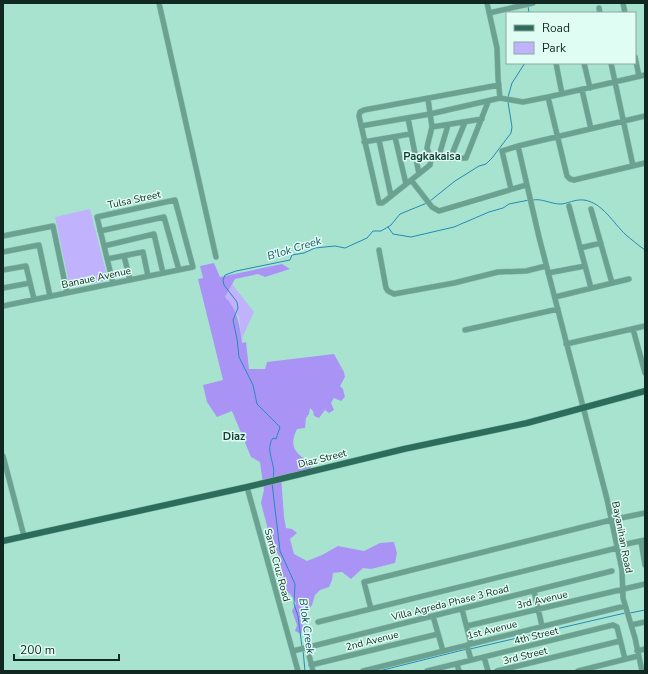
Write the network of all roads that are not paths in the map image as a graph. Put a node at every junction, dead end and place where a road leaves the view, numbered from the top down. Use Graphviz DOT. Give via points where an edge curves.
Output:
graph roads {
  1 [pos="159,3"];
  2 [pos="487,3"];
  3 [pos="533,3"];
  4 [pos="489,13"];
  5 [pos="636,60"];
  6 [pos="556,64"];
  7 [pos="584,64"];
  8 [pos="611,64"];
  9 [pos="642,76"];
  10 [pos="615,82"];
  11 [pos="498,85"];
  12 [pos="590,88"];
  13 [pos="582,90"];
  14 [pos="562,94"];
  15 [pos="548,97"];
  16 [pos="500,98"];
  17 [pos="428,99"];
  18 [pos="488,102"];
  19 [pos="430,114"];
  20 [pos="645,116"];
  21 [pos="408,118"];
  22 [pos="482,119"];
  23 [pos="624,121"];
  24 [pos="465,122"];
  25 [pos="448,125"];
  26 [pos="361,126"];
  27 [pos="432,127"];
  28 [pos="591,129"];
  29 [pos="410,134"];
  30 [pos="395,137"];
  31 [pos="558,137"];
  32 [pos="379,140"];
  33 [pos="364,142"];
  34 [pos="518,146"];
  35 [pos="431,159"];
  36 [pos="438,159"];
  37 [pos="450,159"];
  38 [pos="645,163"];
  39 [pos="633,166"];
  40 [pos="419,174"];
  41 [pos="411,180"];
  42 [pos="406,184"];
  43 [pos="526,185"];
  44 [pos="511,189"];
  45 [pos="391,196"];
  46 [pos="569,206"];
  47 [pos="592,209"];
  48 [pos="100,231"];
  49 [pos="3,236"];
  50 [pos="601,243"];
  51 [pos="104,246"];
  52 [pos="580,248"];
  53 [pos="379,250"];
  54 [pos="3,252"];
  55 [pos="124,256"];
  56 [pos="216,257"];
  57 [pos="107,259"];
  58 [pos="193,266"];
  59 [pos="546,266"];
  60 [pos="585,266"];
  61 [pos="3,270"];
  62 [pos="179,270"];
  63 [pos="163,273"];
  64 [pos="548,273"];
  65 [pos="148,276"];
  66 [pos="629,278"];
  67 [pos="130,280"];
  68 [pos="30,283"];
  69 [pos="113,283"];
  70 [pos="612,283"];
  71 [pos="3,288"];
  72 [pos="591,288"];
  73 [pos="67,293"];
  74 [pos="50,296"];
  75 [pos="555,297"];
  76 [pos="34,300"];
  77 [pos="3,306"];
  78 [pos="558,309"];
  79 [pos="645,326"];
  80 [pos="633,329"];
  81 [pos="465,330"];
  82 [pos="566,344"];
  83 [pos="645,373"];
  84 [pos="645,391"];
  85 [pos="583,407"];
  86 [pos="3,456"];
  87 [pos="247,486"];
  88 [pos="645,513"];
  89 [pos="611,520"];
  90 [pos="24,536"];
  91 [pos="643,540"];
  92 [pos="3,541"];
  93 [pos="617,547"];
  94 [pos="645,565"];
  95 [pos="612,571"];
  96 [pos="645,584"];
  97 [pos="622,589"];
  98 [pos="534,591"];
  99 [pos="538,608"];
  100 [pos="371,609"];
  101 [pos="462,609"];
  102 [pos="627,611"];
  103 [pos="433,616"];
  104 [pos="318,622"];
  105 [pos="645,622"];
  106 [pos="631,625"];
  107 [pos="467,626"];
  108 [pos="542,626"];
  109 [pos="438,634"];
  110 [pos="620,641"];
  111 [pos="469,647"];
  112 [pos="304,648"];
  113 [pos="645,649"];
  114 [pos="292,651"];
  115 [pos="443,651"];
  116 [pos="638,653"];
  117 [pos="484,657"];
  118 [pos="625,659"];
  119 [pos="471,660"];
  120 [pos="457,664"];
  121 [pos="311,665"];
  122 [pos="298,671"];
  123 [pos="312,671"];
  124 [pos="363,671"];
  125 [pos="427,671"];
  126 [pos="459,671"];
  127 [pos="488,671"];
  128 [pos="497,671"];
  129 [pos="578,671"];
  130 [pos="642,671"];
  1 -- 56 [label="street"];
  2 -- 4 [label="street"];
  3 -- 4 [label="street"];
  4 -- 11 [label="street" via="497,48"];
  5 -- 9 [label="street"];
  6 -- 14 [label="street"];
  7 -- 12 [label="street"];
  8 -- 10 [label="street"];
  9 -- 10 [label="street"];
  10 -- 12 [label="street"];
  10 -- 23 [label="street"];
  11 -- 16 [label="street"];
  11 -- 17 [label="street"];
  12 -- 13 [label="street"];
  13 -- 14 [label="street"];
  13 -- 28 [label="street"];
  14 -- 15 [label="street"];
  15 -- 16 [label="street" via="522,102"];
  15 -- 31 [label="street"];
  16 -- 18 [label="street"];
  17 -- 19 [label="street"];
  17 -- 26 [label="street" via="362,111 359,116"];
  18 -- 19 [label="street"];
  18 -- 22 [label="street"];
  19 -- 21 [label="street"];
  19 -- 27 [label="street"];
  20 -- 23 [label="street"];
  21 -- 26 [label="street"];
  21 -- 29 [label="street"];
  22 -- 24 [label="street"];
  22 -- 37 [label="street" via="467,156 464,159"];
  23 -- 28 [label="street"];
  23 -- 39 [label="street"];
  24 -- 25 [label="street"];
  24 -- 37 [label="street"];
  25 -- 27 [label="street"];
  25 -- 36 [label="street"];
  26 -- 33 [label="street"];
  27 -- 35 [label="street" via="427,148"];
  28 -- 31 [label="street"];
  29 -- 30 [label="street"];
  29 -- 40 [label="street"];
  30 -- 32 [label="street"];
  30 -- 42 [label="street"];
  31 -- 34 [label="street"];
  31 -- 39 [label="street" via="567,176 570,179"];
  32 -- 33 [label="street"];
  32 -- 45 [label="street"];
  33 -- 45 [label="street" via="377,201 382,203"];
  34 -- 43 [label="street, Bayanihan Road"];
  34 -- 44 [label="street" via="502,151"];
  35 -- 36 [label="street"];
  35 -- 40 [label="street" via="429,167"];
  36 -- 37 [label="street"];
  38 -- 39 [label="street"];
  40 -- 41 [label="street"];
  41 -- 42 [label="street"];
  41 -- 44 [label="street" via="438,211"];
  42 -- 45 [label="street"];
  43 -- 44 [label="street"];
  43 -- 59 [label="street, Bayanihan Road"];
  46 -- 52 [label="street"];
  47 -- 50 [label="street"];
  48 -- 51 [label="street, Tulsa Street"];
  48 -- 58 [label="street, Tulsa Street" via="97,217 175,200"];
  48 -- 62 [label="street" via="164,217"];
  49 -- 73 [label="street" via="53,226"];
  50 -- 52 [label="street"];
  50 -- 70 [label="street"];
  51 -- 57 [label="street, Tulsa Street"];
  51 -- 63 [label="street" via="154,234"];
  52 -- 60 [label="street"];
  53 -- 59 [label="street" via="386,288 394,294 498,272 526,271"];
  54 -- 74 [label="street" via="39,246"];
  55 -- 57 [label="street"];
  55 -- 65 [label="street" via="143,252"];
  55 -- 67 [label="street"];
  57 -- 69 [label="street, Tulsa Street"];
  58 -- 62 [label="street, Banaue Avenue"];
  59 -- 64 [label="street, Bayanihan Road"];
  60 -- 64 [label="street"];
  60 -- 72 [label="street"];
  61 -- 68 [label="street" via="26,266"];
  62 -- 63 [label="street, Banaue Avenue"];
  63 -- 65 [label="street, Banaue Avenue"];
  64 -- 75 [label="street, Bayanihan Road"];
  65 -- 67 [label="street, Banaue Avenue"];
  66 -- 70 [label="street"];
  67 -- 69 [label="street, Banaue Avenue"];
  68 -- 71 [label="street"];
  68 -- 76 [label="street"];
  69 -- 73 [label="street, Banaue Avenue"];
  70 -- 72 [label="street"];
  72 -- 75 [label="street"];
  73 -- 74 [label="street, Banaue Avenue"];
  74 -- 76 [label="street, Banaue Avenue"];
  75 -- 78 [label="street, Bayanihan Road"];
  76 -- 77 [label="street, Banaue Avenue"];
  78 -- 81 [label="street"];
  78 -- 82 [label="street, Bayanihan Road"];
  79 -- 80 [label="street"];
  80 -- 82 [label="street"];
  80 -- 83 [label="street"];
  82 -- 85 [label="street, Bayanihan Road"];
  84 -- 85 [label="main road, Diaz Street"];
  85 -- 87 [label="main road, Diaz Street" via="527,423"];
  85 -- 89 [label="street, Bayanihan Road"];
  86 -- 90 [label="street"];
  87 -- 90 [label="main road, Diaz Street"];
  87 -- 114 [label="street, Santa Cruz Road"];
  88 -- 89 [label="street"];
  89 -- 93 [label="street, Bayanihan Road"];
  89 -- 100 [label="street" via="364,582"];
  90 -- 92 [label="main road, Diaz Street"];
  91 -- 93 [label="street"];
  91 -- 94 [label="street"];
  93 -- 97 [label="street, Bayanihan Road" via="622,570"];
  93 -- 100 [label="street"];
  95 -- 98 [label="street, Villa Agreda Phase 3 Road"];
  96 -- 97 [label="street, 3rd Avenue"];
  97 -- 99 [label="street, 3rd Avenue"];
  97 -- 102 [label="street, Bayanihan Road"];
  98 -- 99 [label="street, 4th Street"];
  98 -- 101 [label="street, Villa Agreda Phase 3 Road"];
  99 -- 107 [label="street, 3rd Avenue"];
  99 -- 108 [label="street, 4th Street"];
  100 -- 104 [label="street"];
  101 -- 103 [label="street, Villa Agreda Phase 3 Road"];
  101 -- 107 [label="street"];
  102 -- 106 [label="street, Bayanihan Road"];
  102 -- 108 [label="street, 1st Avenue"];
  103 -- 109 [label="street"];
  103 -- 112 [label="street, Villa Agreda Phase 3 Road"];
  105 -- 106 [label="street"];
  106 -- 116 [label="street, Bayanihan Road"];
  107 -- 111 [label="street"];
  108 -- 111 [label="street, 1st Avenue"];
  109 -- 115 [label="street"];
  109 -- 121 [label="street, 2nd Avenue"];
  110 -- 117 [label="street, 4th Street" via="617,627 613,625"];
  110 -- 118 [label="street, 4th Street"];
  110 -- 128 [label="street, 3rd Street"];
  111 -- 115 [label="street, 1st Avenue"];
  111 -- 119 [label="street"];
  112 -- 114 [label="street, Villa Agreda Phase 3 Road"];
  112 -- 121 [label="street"];
  113 -- 116 [label="street"];
  114 -- 122 [label="street, Santa Cruz Road"];
  115 -- 124 [label="street, 1st Avenue"];
  116 -- 118 [label="street"];
  116 -- 130 [label="street, Bayanihan Road"];
  117 -- 119 [label="street, 4th Street"];
  117 -- 127 [label="street"];
  118 -- 129 [label="street"];
  119 -- 120 [label="street, 4th Street"];
  120 -- 125 [label="street, 4th Street"];
  120 -- 126 [label="street"];
  121 -- 123 [label="street"];
}
